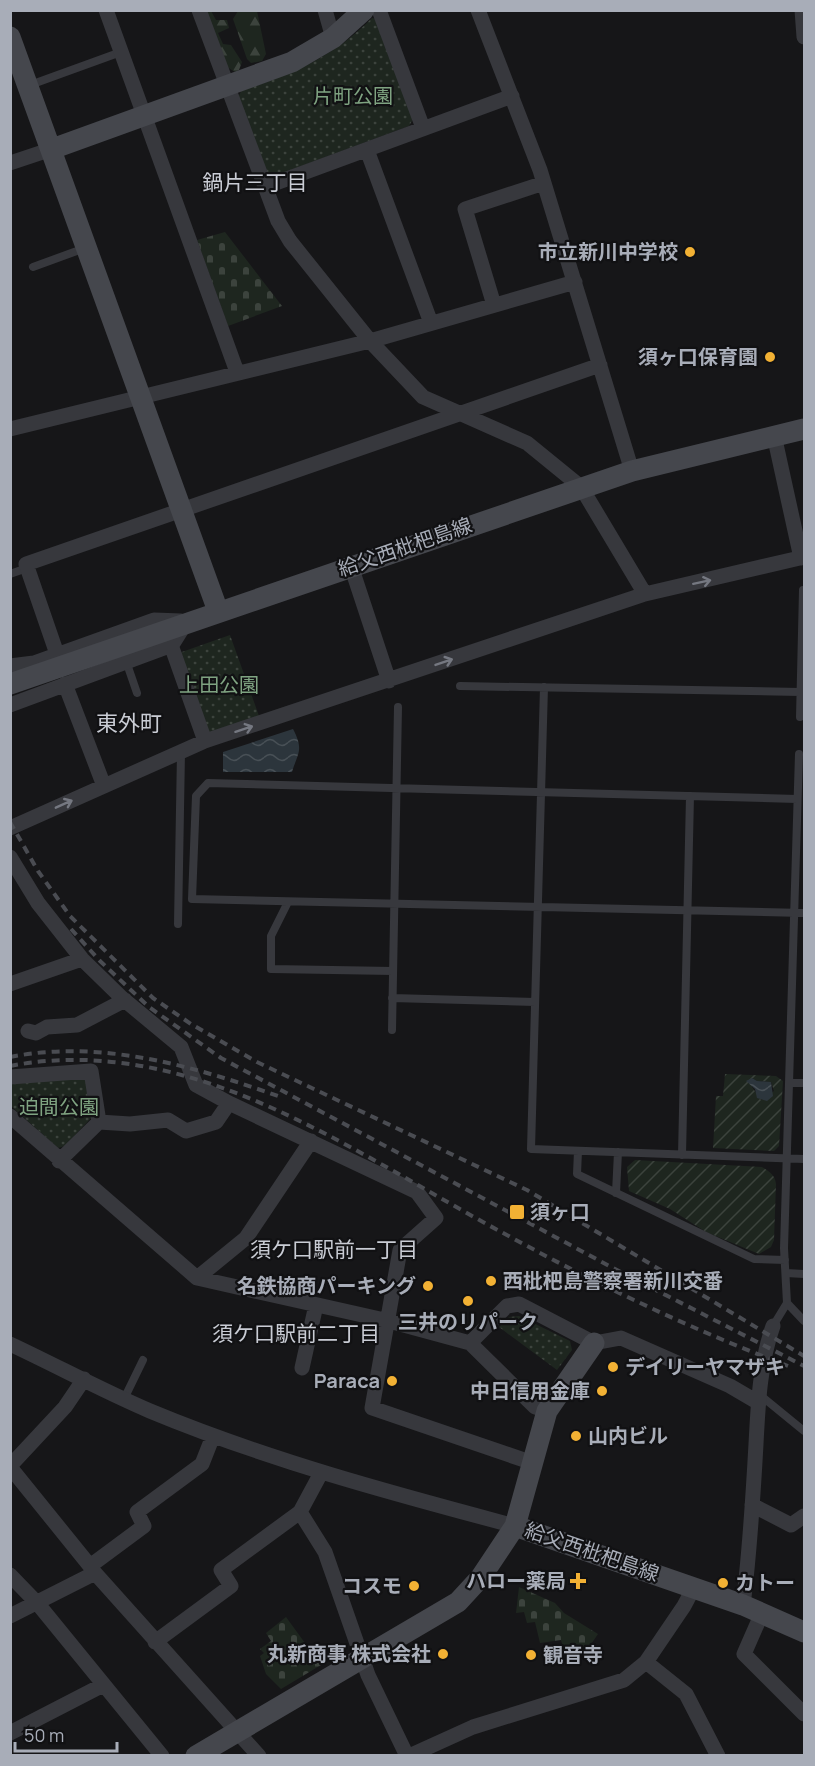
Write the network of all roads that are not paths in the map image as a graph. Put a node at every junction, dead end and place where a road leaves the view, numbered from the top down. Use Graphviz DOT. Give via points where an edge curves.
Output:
graph roads {
  1 [pos="106,10"];
  2 [pos="200,10"];
  3 [pos="325,10"];
  4 [pos="364,10"];
  5 [pos="379,10"];
  6 [pos="478,10"];
  7 [pos="802,10"];
  8 [pos="10,37"];
  9 [pos="804,37"];
  10 [pos="333,38"];
  11 [pos="121,52"];
  12 [pos="227,85"];
  13 [pos="28,86"];
  14 [pos="512,96"];
  15 [pos="144,115"];
  16 [pos="423,129"];
  17 [pos="52,149"];
  18 [pos="367,150"];
  19 [pos="10,163"];
  20 [pos="544,183"];
  21 [pos="265,187"];
  22 [pos="87,248"];
  23 [pos="33,267"];
  24 [pos="575,282"];
  25 [pos="494,305"];
  26 [pos="431,323"];
  27 [pos="370,341"];
  28 [pos="600,365"];
  29 [pos="237,372"];
  30 [pos="141,397"];
  31 [pos="462,412"];
  32 [pos="10,429"];
  33 [pos="804,429"];
  34 [pos="774,435"];
  35 [pos="632,471"];
  36 [pos="581,487"];
  37 [pos="182,510"];
  38 [pos="803,558"];
  39 [pos="351,566"];
  40 [pos="27,568"];
  41 [pos="10,574"];
  42 [pos="803,590"];
  43 [pos="645,594"];
  44 [pos="218,611"];
  45 [pos="187,621"];
  46 [pos="171,645"];
  47 [pos="126,661"];
  48 [pos="10,666"];
  49 [pos="58,669"];
  50 [pos="388,681"];
  51 [pos="10,684"];
  52 [pos="460,686"];
  53 [pos="544,687"];
  54 [pos="800,692"];
  55 [pos="137,693"];
  56 [pos="802,701"];
  57 [pos="10,705"];
  58 [pos="398,707"];
  59 [pos="800,717"];
  60 [pos="205,741"];
  61 [pos="181,752"];
  62 [pos="799,754"];
  63 [pos="105,786"];
  64 [pos="396,788"];
  65 [pos="541,792"];
  66 [pos="690,796"];
  67 [pos="797,799"];
  68 [pos="10,828"];
  69 [pos="10,857"];
  70 [pos="288,902"];
  71 [pos="394,904"];
  72 [pos="538,907"];
  73 [pos="688,910"];
  74 [pos="795,912"];
  75 [pos="804,913"];
  76 [pos="178,924"];
  77 [pos="82,959"];
  78 [pos="393,971"];
  79 [pos="10,984"];
  80 [pos="393,998"];
  81 [pos="125,1000"];
  82 [pos="535,1002"];
  83 [pos="392,1030"];
  84 [pos="28,1031"];
  85 [pos="10,1077"];
  86 [pos="790,1083"];
  87 [pos="804,1083"];
  88 [pos="229,1103"];
  89 [pos="10,1116"];
  90 [pos="99,1122"];
  91 [pos="310,1142"];
  92 [pos="578,1151"];
  93 [pos="618,1152"];
  94 [pos="682,1155"];
  95 [pos="787,1158"];
  96 [pos="804,1159"];
  97 [pos="59,1161"];
  98 [pos="616,1193"];
  99 [pos="785,1260"];
  100 [pos="804,1266"];
  101 [pos="786,1273"];
  102 [pos="800,1274"];
  103 [pos="197,1278"];
  104 [pos="787,1303"];
  105 [pos="315,1305"];
  106 [pos="389,1321"];
  107 [pos="804,1321"];
  108 [pos="773,1326"];
  109 [pos="470,1343"];
  110 [pos="594,1343"];
  111 [pos="10,1344"];
  112 [pos="143,1360"];
  113 [pos="302,1368"];
  114 [pos="84,1379"];
  115 [pos="124,1399"];
  116 [pos="759,1399"];
  117 [pos="547,1412"];
  118 [pos="804,1431"];
  119 [pos="213,1436"];
  120 [pos="533,1463"];
  121 [pos="10,1466"];
  122 [pos="321,1473"];
  123 [pos="752,1505"];
  124 [pos="300,1512"];
  125 [pos="804,1516"];
  126 [pos="515,1526"];
  127 [pos="92,1569"];
  128 [pos="10,1575"];
  129 [pos="694,1587"];
  130 [pos="38,1604"];
  131 [pos="752,1609"];
  132 [pos="10,1616"];
  133 [pos="804,1632"];
  134 [pos="155,1642"];
  135 [pos="364,1658"];
  136 [pos="646,1662"];
  137 [pos="103,1685"];
  138 [pos="804,1714"];
  139 [pos="10,1733"];
  140 [pos="236,1733"];
  141 [pos="162,1755"];
  142 [pos="196,1755"];
  143 [pos="259,1755"];
  144 [pos="408,1755"];
  145 [pos="718,1755"];
  1 -- 11 [label="street"];
  2 -- 12 [label="street"];
  3 -- 10 [label="street"];
  4 -- 10 [label="main road"];
  5 -- 16 [label="street"];
  6 -- 14 [label="street"];
  7 -- 9 [label="street"];
  8 -- 13 [label="main road"];
  10 -- 12 [label="main road" via="292,62"];
  11 -- 13 [label="lane"];
  11 -- 15 [label="street"];
  12 -- 15 [label="main road"];
  12 -- 21 [label="street"];
  13 -- 17 [label="main road"];
  14 -- 16 [label="street"];
  14 -- 20 [label="street"];
  15 -- 17 [label="main road"];
  15 -- 29 [label="street"];
  16 -- 18 [label="street"];
  17 -- 19 [label="street"];
  17 -- 22 [label="main road"];
  18 -- 21 [label="street"];
  18 -- 26 [label="street"];
  20 -- 24 [label="street"];
  20 -- 25 [label="street" via="465,209"];
  21 -- 27 [label="street" via="290,241"];
  22 -- 23 [label="lane"];
  22 -- 30 [label="main road"];
  24 -- 25 [label="street"];
  24 -- 28 [label="street"];
  25 -- 26 [label="street"];
  26 -- 27 [label="street"];
  27 -- 29 [label="street"];
  27 -- 31 [label="street" via="423,397"];
  28 -- 31 [label="street"];
  28 -- 35 [label="street"];
  29 -- 30 [label="street"];
  30 -- 32 [label="street"];
  30 -- 37 [label="main road"];
  31 -- 36 [label="street" via="527,443"];
  31 -- 37 [label="street"];
  33 -- 34 [label="main road, 給父西枇杷島線"];
  34 -- 35 [label="main road, 給父西枇杷島線"];
  34 -- 38 [label="street"];
  35 -- 36 [label="main road, 給父西枇杷島線"];
  36 -- 39 [label="main road, 給父西枇杷島線"];
  36 -- 43 [label="street"];
  37 -- 40 [label="street" via="26,564"];
  37 -- 44 [label="main road"];
  43 -- 38 [label="street, one-way"];
  39 -- 44 [label="main road, 給父西枇杷島線"];
  39 -- 50 [label="street"];
  40 -- 41 [label="lane"];
  40 -- 49 [label="street"];
  42 -- 54 [label="lane"];
  50 -- 43 [label="street, one-way"];
  44 -- 45 [label="main road, 給父西枇杷島線"];
  45 -- 46 [label="street"];
  45 -- 49 [label="main road, 給父西枇杷島線"];
  46 -- 47 [label="street"];
  46 -- 60 [label="street"];
  47 -- 49 [label="street"];
  47 -- 55 [label="lane"];
  48 -- 49 [label="street" via="34,663"];
  49 -- 51 [label="main road, 給父西枇杷島線"];
  49 -- 57 [label="street"];
  49 -- 63 [label="street"];
  60 -- 50 [label="street, one-way"];
  52 -- 53 [label="lane"];
  53 -- 54 [label="lane"];
  53 -- 65 [label="lane"];
  54 -- 56 [label="lane"];
  56 -- 59 [label="lane"];
  58 -- 64 [label="lane"];
  60 -- 61 [label="street"];
  61 -- 63 [label="street"];
  61 -- 76 [label="lane"];
  62 -- 67 [label="lane"];
  68 -- 63 [label="street, one-way"];
  64 -- 65 [label="lane"];
  64 -- 70 [label="lane" via="208,783 196,796 192,899"];
  64 -- 71 [label="lane"];
  65 -- 66 [label="lane"];
  65 -- 72 [label="lane"];
  66 -- 67 [label="lane"];
  66 -- 73 [label="lane"];
  67 -- 74 [label="lane"];
  69 -- 77 [label="street" via="38,903"];
  70 -- 71 [label="lane"];
  70 -- 78 [label="lane" via="271,936 271,969"];
  71 -- 72 [label="lane"];
  71 -- 78 [label="lane"];
  72 -- 73 [label="lane"];
  72 -- 82 [label="lane"];
  73 -- 74 [label="lane"];
  73 -- 94 [label="lane"];
  74 -- 75 [label="lane"];
  74 -- 86 [label="lane"];
  77 -- 79 [label="street"];
  77 -- 81 [label="street"];
  78 -- 80 [label="lane"];
  80 -- 82 [label="lane"];
  80 -- 83 [label="lane"];
  81 -- 84 [label="street" via="76,1025"];
  81 -- 88 [label="street" via="181,1047 196,1085"];
  82 -- 92 [label="lane" via="531,1149"];
  85 -- 90 [label="street" via="91,1071"];
  86 -- 87 [label="lane"];
  86 -- 95 [label="lane"];
  88 -- 90 [label="street" via="216,1122 186,1131 168,1120"];
  88 -- 91 [label="street"];
  89 -- 97 [label="street"];
  90 -- 97 [label="street"];
  91 -- 103 [label="street" via="246,1238"];
  91 -- 106 [label="street" via="417,1192 436,1218 400,1250"];
  92 -- 93 [label="lane"];
  92 -- 98 [label="lane" via="577,1174"];
  93 -- 94 [label="lane"];
  93 -- 98 [label="lane"];
  94 -- 95 [label="lane"];
  95 -- 96 [label="lane"];
  95 -- 99 [label="lane"];
  97 -- 103 [label="street"];
  98 -- 99 [label="lane" via="754,1259"];
  99 -- 101 [label="lane"];
  100 -- 102 [label="lane"];
  101 -- 102 [label="lane"];
  101 -- 104 [label="lane"];
  103 -- 105 [label="street"];
  104 -- 107 [label="lane"];
  104 -- 108 [label="lane"];
  105 -- 106 [label="street"];
  105 -- 113 [label="street"];
  106 -- 109 [label="street"];
  106 -- 120 [label="street" via="372,1408"];
  108 -- 116 [label="street"];
  109 -- 110 [label="street" via="507,1306 519,1304"];
  109 -- 117 [label="street" via="535,1407"];
  110 -- 116 [label="street" via="621,1338"];
  110 -- 117 [label="main road"];
  111 -- 114 [label="street"];
  112 -- 115 [label="lane"];
  114 -- 115 [label="street"];
  114 -- 121 [label="street" via="65,1407"];
  115 -- 119 [label="street"];
  116 -- 118 [label="lane"];
  116 -- 123 [label="street"];
  117 -- 120 [label="main road"];
  119 -- 122 [label="street"];
  119 -- 127 [label="street" via="201,1464 137,1512 144,1526"];
  120 -- 126 [label="main road"];
  121 -- 127 [label="street"];
  122 -- 124 [label="street"];
  122 -- 126 [label="street"];
  123 -- 125 [label="street" via="791,1525"];
  123 -- 131 [label="street"];
  124 -- 134 [label="street" via="221,1570 231,1586"];
  124 -- 135 [label="street" via="324,1552"];
  126 -- 129 [label="main road, 給父西枇杷島線"];
  126 -- 135 [label="main road, 給父西枇杷島線" via="481,1577 458,1602"];
  127 -- 130 [label="street"];
  127 -- 134 [label="street"];
  128 -- 130 [label="street"];
  129 -- 131 [label="main road, 給父西枇杷島線"];
  129 -- 136 [label="street"];
  130 -- 132 [label="street"];
  130 -- 137 [label="street"];
  131 -- 133 [label="main road, 給父西枇杷島線"];
  131 -- 138 [label="street" via="744,1654"];
  134 -- 140 [label="street"];
  135 -- 140 [label="main road, 給父西枇杷島線"];
  135 -- 144 [label="street" via="368,1675"];
  136 -- 144 [label="street" via="624,1680 473,1727"];
  136 -- 145 [label="street" via="686,1694"];
  137 -- 139 [label="street"];
  137 -- 141 [label="street"];
  140 -- 142 [label="main road, 給父西枇杷島線"];
  140 -- 143 [label="street"];
}
